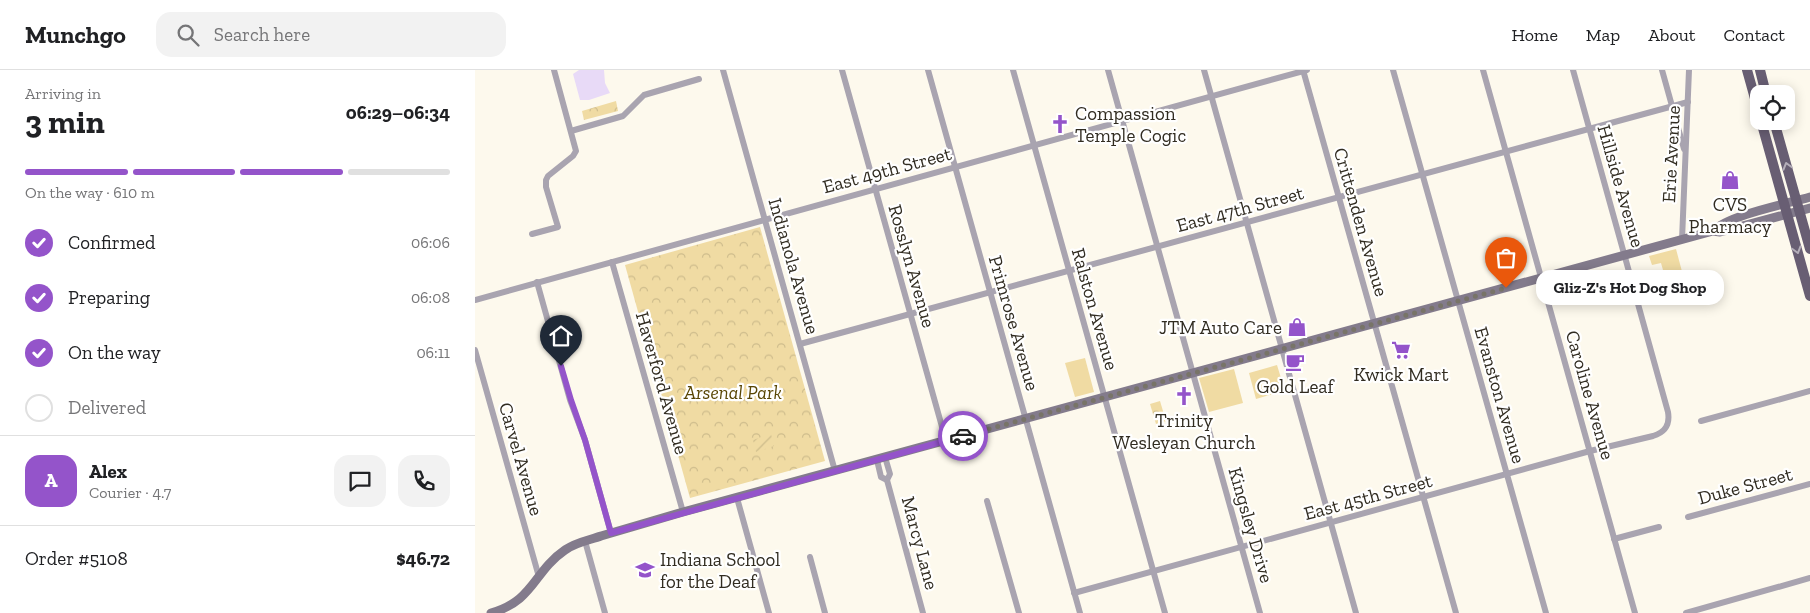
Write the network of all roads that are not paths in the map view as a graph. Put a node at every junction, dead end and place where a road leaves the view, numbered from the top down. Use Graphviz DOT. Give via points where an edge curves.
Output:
graph roads {
  1 [pos="554,70"];
  2 [pos="723,70"];
  3 [pos="842,70"];
  4 [pos="927,70"];
  5 [pos="1013,70"];
  6 [pos="1108,70"];
  7 [pos="1203,70"];
  8 [pos="1305,70"];
  9 [pos="1393,70"];
  10 [pos="1483,70"];
  11 [pos="1573,70"];
  12 [pos="1662,70"];
  13 [pos="1689,70"];
  14 [pos="1747,70"];
  15 [pos="1760,70"];
  16 [pos="699,79"];
  17 [pos="1751,85"];
  18 [pos="1764,85"];
  19 [pos="1211,97"];
  20 [pos="1689,102"];
  21 [pos="1671,107"];
  22 [pos="1122,121"];
  23 [pos="1590,129"];
  24 [pos="1763,130"];
  25 [pos="1777,130"];
  26 [pos="571,131"];
  27 [pos="1034,146"];
  28 [pos="1506,152"];
  29 [pos="1685,152"];
  30 [pos="955,167"];
  31 [pos="1422,175"];
  32 [pos="875,189"];
  33 [pos="1810,197"];
  34 [pos="1339,198"];
  35 [pos="1798,206"];
  36 [pos="1810,208"];
  37 [pos="1785,209"];
  38 [pos="765,220"];
  39 [pos="1246,223"];
  40 [pos="532,234"];
  41 [pos="1682,240"];
  42 [pos="1157,247"];
  43 [pos="1810,249"];
  44 [pos="1625,255"];
  45 [pos="612,262"];
  46 [pos="1069,271"];
  47 [pos="1541,278"];
  48 [pos="537,282"];
  49 [pos="989,293"];
  50 [pos="1810,296"];
  51 [pos="475,300"];
  52 [pos="1458,301"];
  53 [pos="910,314"];
  54 [pos="1374,324"];
  55 [pos="800,344"];
  56 [pos="1281,349"];
  57 [pos="475,350"];
  58 [pos="1193,373"];
  59 [pos="1810,391"];
  60 [pos="1104,397"];
  61 [pos="1025,419"];
  62 [pos="1701,421"];
  63 [pos="1668,426"];
  64 [pos="945,441"];
  65 [pos="1590,451"];
  66 [pos="881,458"];
  67 [pos="835,471"];
  68 [pos="1507,475"];
  69 [pos="1810,484"];
  70 [pos="737,498"];
  71 [pos="1423,498"];
  72 [pos="987,501"];
  73 [pos="683,512"];
  74 [pos="1688,517"];
  75 [pos="1331,523"];
  76 [pos="1659,527"];
  77 [pos="611,533"];
  78 [pos="1614,539"];
  79 [pos="585,541"];
  80 [pos="1242,547"];
  81 [pos="809,557"];
  82 [pos="1153,571"];
  83 [pos="539,577"];
  84 [pos="1810,578"];
  85 [pos="1074,592"];
  86 [pos="496,612"];
  87 [pos="605,613"];
  88 [pos="769,613"];
  89 [pos="825,613"];
  90 [pos="923,613"];
  91 [pos="1019,613"];
  92 [pos="1080,613"];
  93 [pos="1165,613"];
  94 [pos="1260,613"];
  95 [pos="1356,613"];
  96 [pos="1456,613"];
  97 [pos="1546,613"];
  98 [pos="1635,613"];
  99 [pos="1686,613"];
  1 -- 26 [label="street"];
  2 -- 38 [label="street, Indianola Avenue"];
  3 -- 32 [label="street, Rosslyn Avenue"];
  4 -- 30 [label="street, Primrose Avenue"];
  5 -- 27 [label="street, Ralston Avenue"];
  6 -- 22 [label="street, Kingsley Drive"];
  7 -- 19 [label="street"];
  8 -- 19 [label="street, East 49th Street"];
  8 -- 34 [label="street, Crittenden Avenue"];
  9 -- 31 [label="street, Evanston Avenue"];
  10 -- 28 [label="street, Caroline Avenue"];
  11 -- 23 [label="street, Hillside Avenue"];
  12 -- 21 [label="street"];
  13 -- 20 [label="street, Erie Avenue"];
  14 -- 17 [label="main road"];
  15 -- 18 [label="main road"];
  16 -- 26 [label="street" via="644,94 623,116"];
  19 -- 22 [label="street, East 49th Street"];
  19 -- 39 [label="street"];
  20 -- 21 [label="street, East 47th Street"];
  20 -- 29 [label="street, Erie Avenue"];
  21 -- 23 [label="street, East 47th Street"];
  21 -- 29 [label="street"];
  22 -- 27 [label="street, East 49th Street"];
  22 -- 42 [label="street, Kingsley Drive"];
  23 -- 28 [label="street, East 47th Street"];
  23 -- 44 [label="street, Hillside Avenue"];
  24 -- 37 [label="main road"];
  35 -- 25 [label="main road, one-way"];
  26 -- 40 [label="street" via="575,153 545,180 558,227"];
  27 -- 30 [label="street, East 49th Street"];
  27 -- 46 [label="street, Ralston Avenue"];
  28 -- 31 [label="street, East 47th Street"];
  28 -- 47 [label="street, Caroline Avenue"];
  29 -- 41 [label="street, Erie Avenue"];
  30 -- 32 [label="street, East 49th Street"];
  30 -- 49 [label="street, Primrose Avenue"];
  31 -- 34 [label="street, East 47th Street"];
  31 -- 52 [label="street, Evanston Avenue"];
  32 -- 38 [label="street, East 49th Street"];
  32 -- 53 [label="street, Rosslyn Avenue"];
  33 -- 35 [label="main road"];
  34 -- 39 [label="street, East 47th Street"];
  34 -- 54 [label="street, Crittenden Avenue"];
  35 -- 36 [label="main road"];
  35 -- 37 [label="main road"];
  35 -- 43 [label="main road"];
  37 -- 41 [label="main road" via="1739,218 1719,225 1713,231"];
  37 -- 50 [label="main road, one-way"];
  38 -- 45 [label="street, East 49th Street"];
  38 -- 55 [label="street, Indianola Avenue"];
  39 -- 42 [label="street, East 47th Street"];
  39 -- 56 [label="street"];
  41 -- 44 [label="main road"];
  42 -- 46 [label="street, East 47th Street"];
  42 -- 58 [label="street, Kingsley Drive"];
  44 -- 47 [label="main road"];
  44 -- 63 [label="street, Hillside Avenue" via="1668,412"];
  45 -- 48 [label="street, East 49th Street"];
  45 -- 73 [label="street, Haverford Avenue"];
  46 -- 49 [label="street, East 47th Street"];
  46 -- 60 [label="street, Ralston Avenue"];
  47 -- 52 [label="main road"];
  47 -- 65 [label="street, Caroline Avenue"];
  48 -- 51 [label="street, East 49th Street"];
  48 -- 77 [label="street"];
  49 -- 53 [label="street, East 47th Street"];
  49 -- 61 [label="street, Primrose Avenue"];
  52 -- 54 [label="main road"];
  52 -- 68 [label="street, Evanston Avenue"];
  53 -- 55 [label="street, East 47th Street"];
  53 -- 64 [label="street, Rosslyn Avenue"];
  54 -- 56 [label="main road"];
  54 -- 71 [label="street, Crittenden Avenue"];
  55 -- 67 [label="street, Indianola Avenue"];
  56 -- 58 [label="main road"];
  56 -- 75 [label="street"];
  57 -- 83 [label="street, Carvel Avenue"];
  58 -- 60 [label="main road"];
  58 -- 80 [label="street, Kingsley Drive"];
  59 -- 62 [label="street"];
  60 -- 61 [label="main road"];
  60 -- 82 [label="street, Ralston Avenue"];
  61 -- 64 [label="main road"];
  61 -- 85 [label="street, Primrose Avenue"];
  63 -- 65 [label="street, East 45th Street" via="1656,435"];
  64 -- 66 [label="main road"];
  65 -- 68 [label="street, East 45th Street"];
  65 -- 78 [label="street, Caroline Avenue"];
  66 -- 67 [label="main road"];
  66 -- 90 [label="street, Marcy Lane" via="881,477 887,480"];
  67 -- 70 [label="main road"];
  68 -- 71 [label="street, East 45th Street"];
  68 -- 97 [label="street, Evanston Avenue"];
  69 -- 74 [label="street, Duke Street"];
  70 -- 73 [label="main road"];
  70 -- 88 [label="street"];
  71 -- 75 [label="street, East 45th Street"];
  71 -- 96 [label="street, Crittenden Avenue"];
  72 -- 91 [label="street"];
  73 -- 77 [label="main road"];
  75 -- 80 [label="street, East 45th Street"];
  75 -- 95 [label="street"];
  76 -- 78 [label="street"];
  77 -- 79 [label="main road"];
  78 -- 98 [label="street, Caroline Avenue"];
  79 -- 83 [label="main road" via="565,549"];
  79 -- 87 [label="street"];
  80 -- 82 [label="street, East 45th Street"];
  80 -- 94 [label="street, Kingsley Drive"];
  81 -- 89 [label="street"];
  82 -- 85 [label="street, East 45th Street"];
  82 -- 93 [label="street, Ralston Avenue"];
  83 -- 86 [label="main road" via="521,599"];
  84 -- 99 [label="street"];
  85 -- 92 [label="street, Primrose Avenue"];
}
